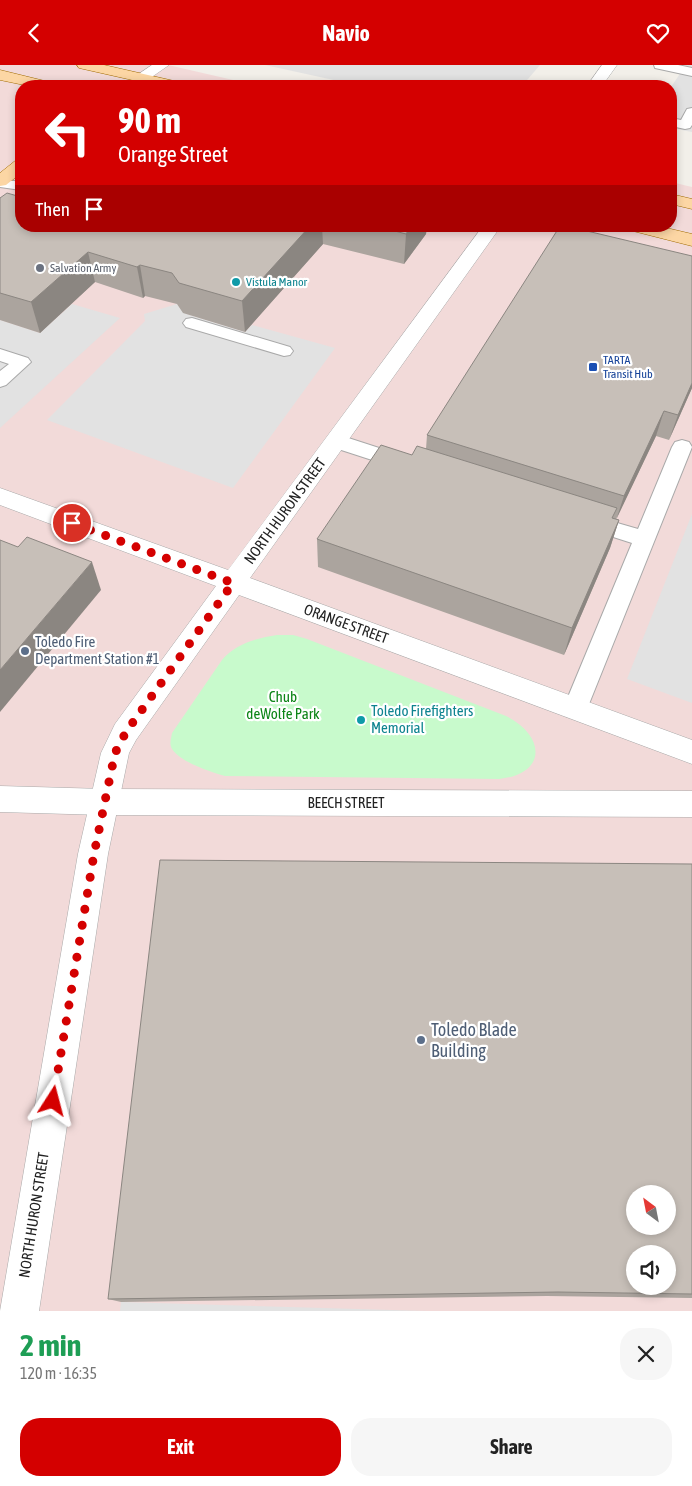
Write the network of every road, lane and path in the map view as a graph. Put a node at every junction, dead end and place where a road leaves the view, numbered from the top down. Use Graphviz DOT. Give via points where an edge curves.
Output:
graph roads {
  1 [pos="84,65"];
  2 [pos="162,65"];
  3 [pos="610,65"];
  4 [pos="660,65"];
  5 [pos="692,73"];
  6 [pos="0,75"];
  7 [pos="22,80"];
  8 [pos="130,80"];
  9 [pos="139,80"];
  10 [pos="599,80"];
  11 [pos="692,112"];
  12 [pos="677,123"];
  13 [pos="15,170"];
  14 [pos="0,182"];
  15 [pos="15,185"];
  16 [pos="677,200"];
  17 [pos="692,204"];
  18 [pos="488,232"];
  19 [pos="659,232"];
  20 [pos="692,240"];
  21 [pos="192,323"];
  22 [pos="284,351"];
  23 [pos="0,355"];
  24 [pos="0,381"];
  25 [pos="336,441"];
  26 [pos="682,447"];
  27 [pos="428,471"];
  28 [pos="0,496"];
  29 [pos="569,515"];
  30 [pos="644,539"];
  31 [pos="233,583"];
  32 [pos="575,709"];
  33 [pos="692,751"];
  34 [pos="0,799"];
  35 [pos="104,802"];
  36 [pos="692,805"];
  37 [pos="19,1311"];
  1 -- 8 [label="main road"];
  2 -- 9 [label="street"];
  3 -- 10 [label="street"];
  4 -- 5 [label="lane"];
  6 -- 7 [label="main road"];
  11 -- 12 [label="lane" via="685,125"];
  13 -- 14 [label="main road"];
  14 -- 15 [label="lane"];
  16 -- 17 [label="main road"];
  18 -- 25 [label="street, NORTH HURON STREET"];
  19 -- 20 [label="main road"];
  21 -- 22 [label="lane"];
  23 -- 24 [label="lane" via="22,362"];
  25 -- 27 [label="lane"];
  25 -- 31 [label="street, NORTH HURON STREET"];
  26 -- 30 [label="lane"];
  28 -- 31 [label="street, ORANGE STREET"];
  29 -- 30 [label="lane"];
  30 -- 32 [label="lane"];
  31 -- 32 [label="street, ORANGE STREET"];
  31 -- 35 [label="street, NORTH HURON STREET" via="126,732 115,753"];
  32 -- 33 [label="street, ORANGE STREET"];
  34 -- 35 [label="street, BEECH STREET"];
  35 -- 36 [label="street, BEECH STREET"];
  35 -- 37 [label="street, NORTH HURON STREET"];
}
